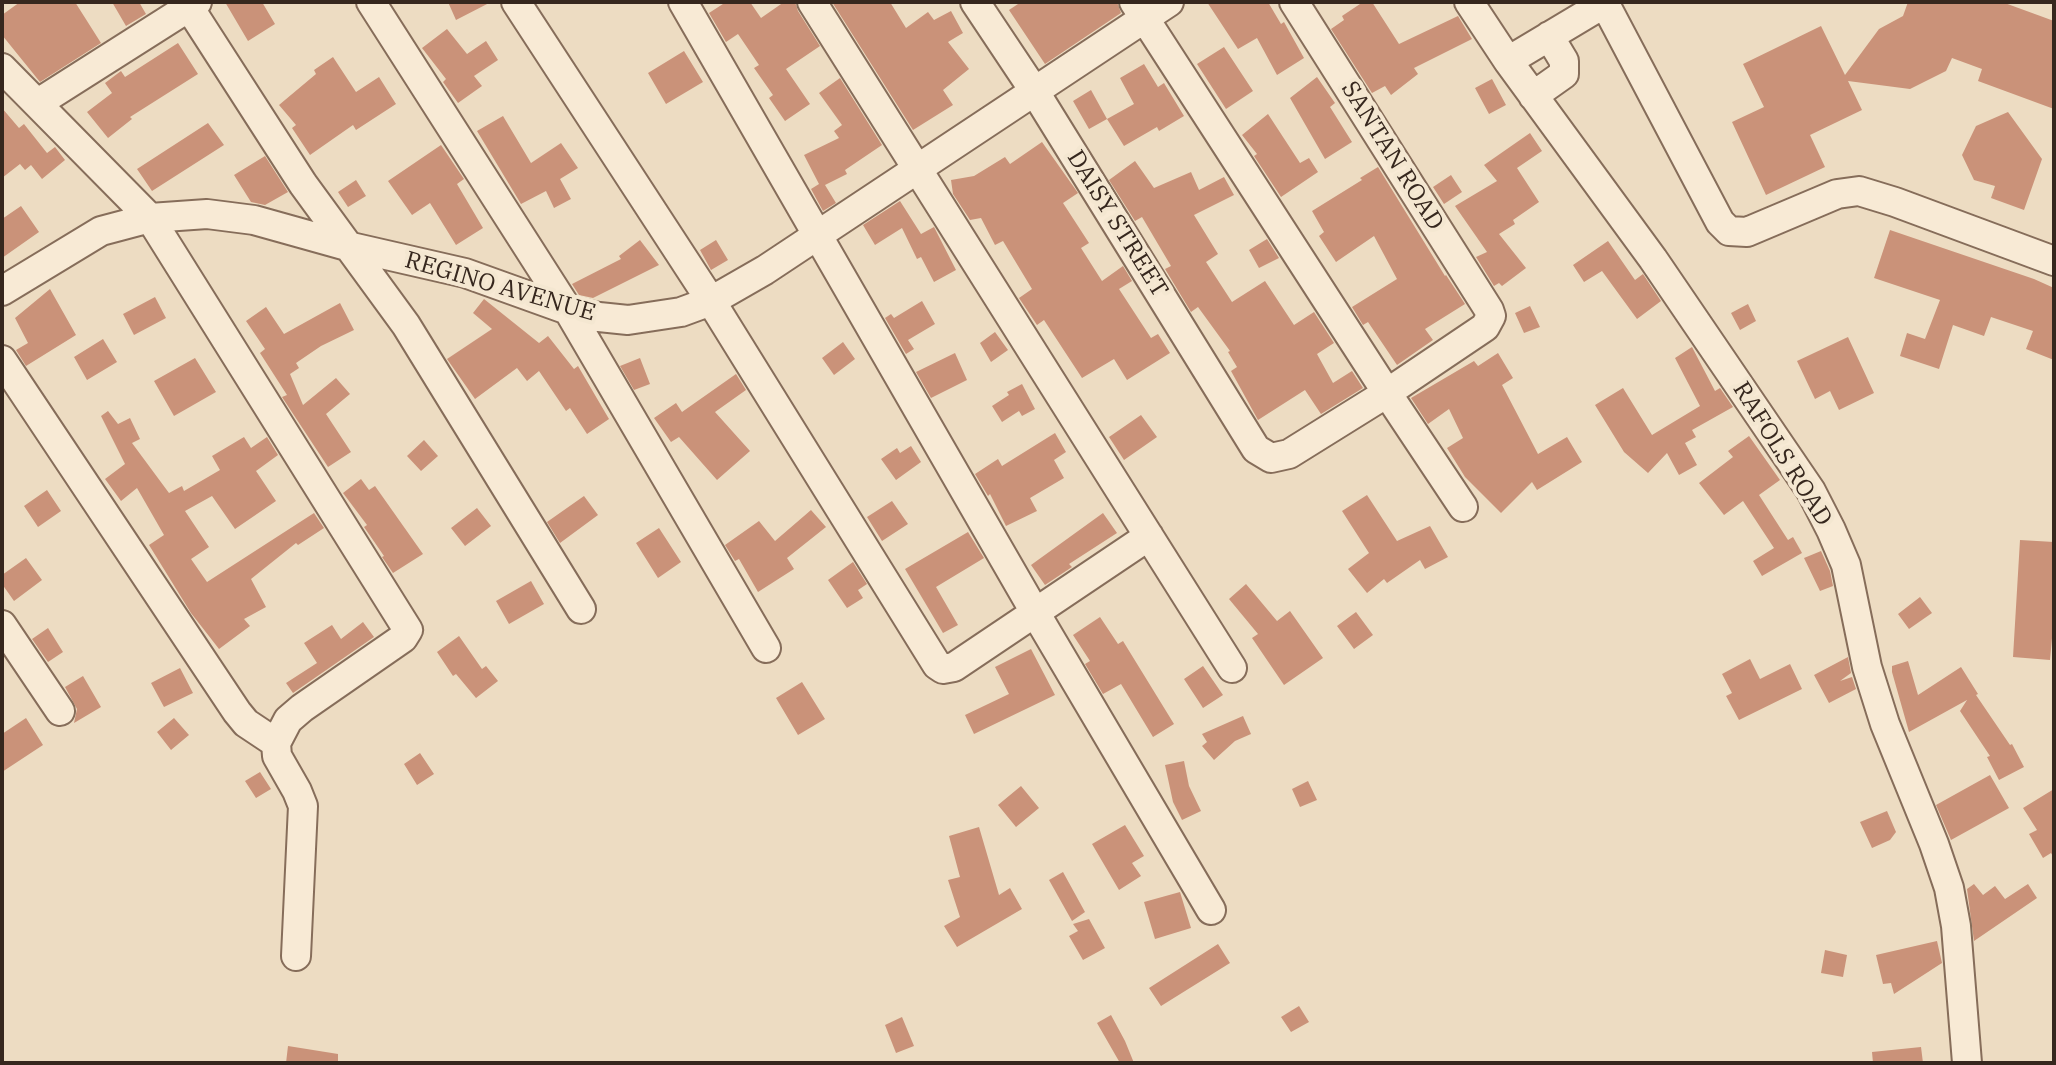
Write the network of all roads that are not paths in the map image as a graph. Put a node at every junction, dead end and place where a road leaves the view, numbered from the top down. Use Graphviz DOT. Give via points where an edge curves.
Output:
graph roads {
  1 [pos="371,2"];
  2 [pos="516,2"];
  3 [pos="683,2"];
  4 [pos="812,2"];
  5 [pos="975,2"];
  6 [pos="1169,2"];
  7 [pos="1294,2"];
  8 [pos="1469,2"];
  9 [pos="1604,2"];
  10 [pos="193,4"];
  11 [pos="1139,10"];
  12 [pos="1549,36"];
  13 [pos="1508,61"];
  14 [pos="2,68"];
  15 [pos="1035,92"];
  16 [pos="1533,96"];
  17 [pos="38,103"];
  18 [pos="918,169"];
  19 [pos="150,218"];
  20 [pos="817,236"];
  21 [pos="347,246"];
  22 [pos="2054,261"];
  23 [pos="2,291"];
  24 [pos="711,301"];
  25 [pos="568,310"];
  26 [pos="2,360"];
  27 [pos="1387,393"];
  28 [pos="1463,507"];
  29 [pos="1149,536"];
  30 [pos="581,609"];
  31 [pos="1036,614"];
  32 [pos="2,625"];
  33 [pos="766,648"];
  34 [pos="1232,668"];
  35 [pos="60,711"];
  36 [pos="276,743"];
  37 [pos="1211,910"];
  38 [pos="296,956"];
  39 [pos="1967,1063"];
  1 -- 25 [label="street"];
  2 -- 24 [label="street"];
  3 -- 20 [label="street"];
  4 -- 18 [label="street"];
  5 -- 15 [label="street, DAISY STREET"];
  6 -- 11 [label="street, REGINO AVENUE"];
  7 -- 27 [label="street, SANTAN ROAD" via="1489,310 1490,323"];
  8 -- 13 [label="street, RAFOLS ROAD"];
  9 -- 12 [label="street"];
  9 -- 22 [label="street" via="1729,231 1747,232 1837,194 1859,191"];
  10 -- 17 [label="street"];
  10 -- 21 [label="street"];
  11 -- 15 [label="street, REGINO AVENUE"];
  11 -- 27 [label="street"];
  12 -- 13 [label="street"];
  12 -- 16 [label="street" via="1564,61 1564,74"];
  13 -- 16 [label="street, RAFOLS ROAD"];
  14 -- 17 [label="street"];
  15 -- 18 [label="street, REGINO AVENUE"];
  15 -- 27 [label="street, DAISY STREET" via="1263,455 1280,458"];
  16 -- 39 [label="street, RAFOLS ROAD" via="1661,272 1811,491 1831,530 1846,565 1885,724 1949,888"];
  17 -- 19 [label="street"];
  18 -- 20 [label="street, REGINO AVENUE"];
  18 -- 29 [label="street"];
  19 -- 21 [label="street, REGINO AVENUE" via="231,216"];
  19 -- 23 [label="street, REGINO AVENUE" via="101,231"];
  19 -- 36 [label="street" via="408,630 302,708"];
  20 -- 24 [label="street, REGINO AVENUE"];
  20 -- 31 [label="street"];
  21 -- 25 [label="street, REGINO AVENUE" via="465,273"];
  21 -- 30 [label="street" via="406,325"];
  24 -- 25 [label="street, REGINO AVENUE" via="681,312 628,320"];
  24 -- 31 [label="street" via="937,665 954,667"];
  25 -- 33 [label="street"];
  26 -- 36 [label="street" via="237,712"];
  27 -- 28 [label="street"];
  29 -- 31 [label="street"];
  29 -- 34 [label="street"];
  31 -- 37 [label="street"];
  32 -- 35 [label="street"];
  36 -- 38 [label="street" via="277,756 303,806"];
}
